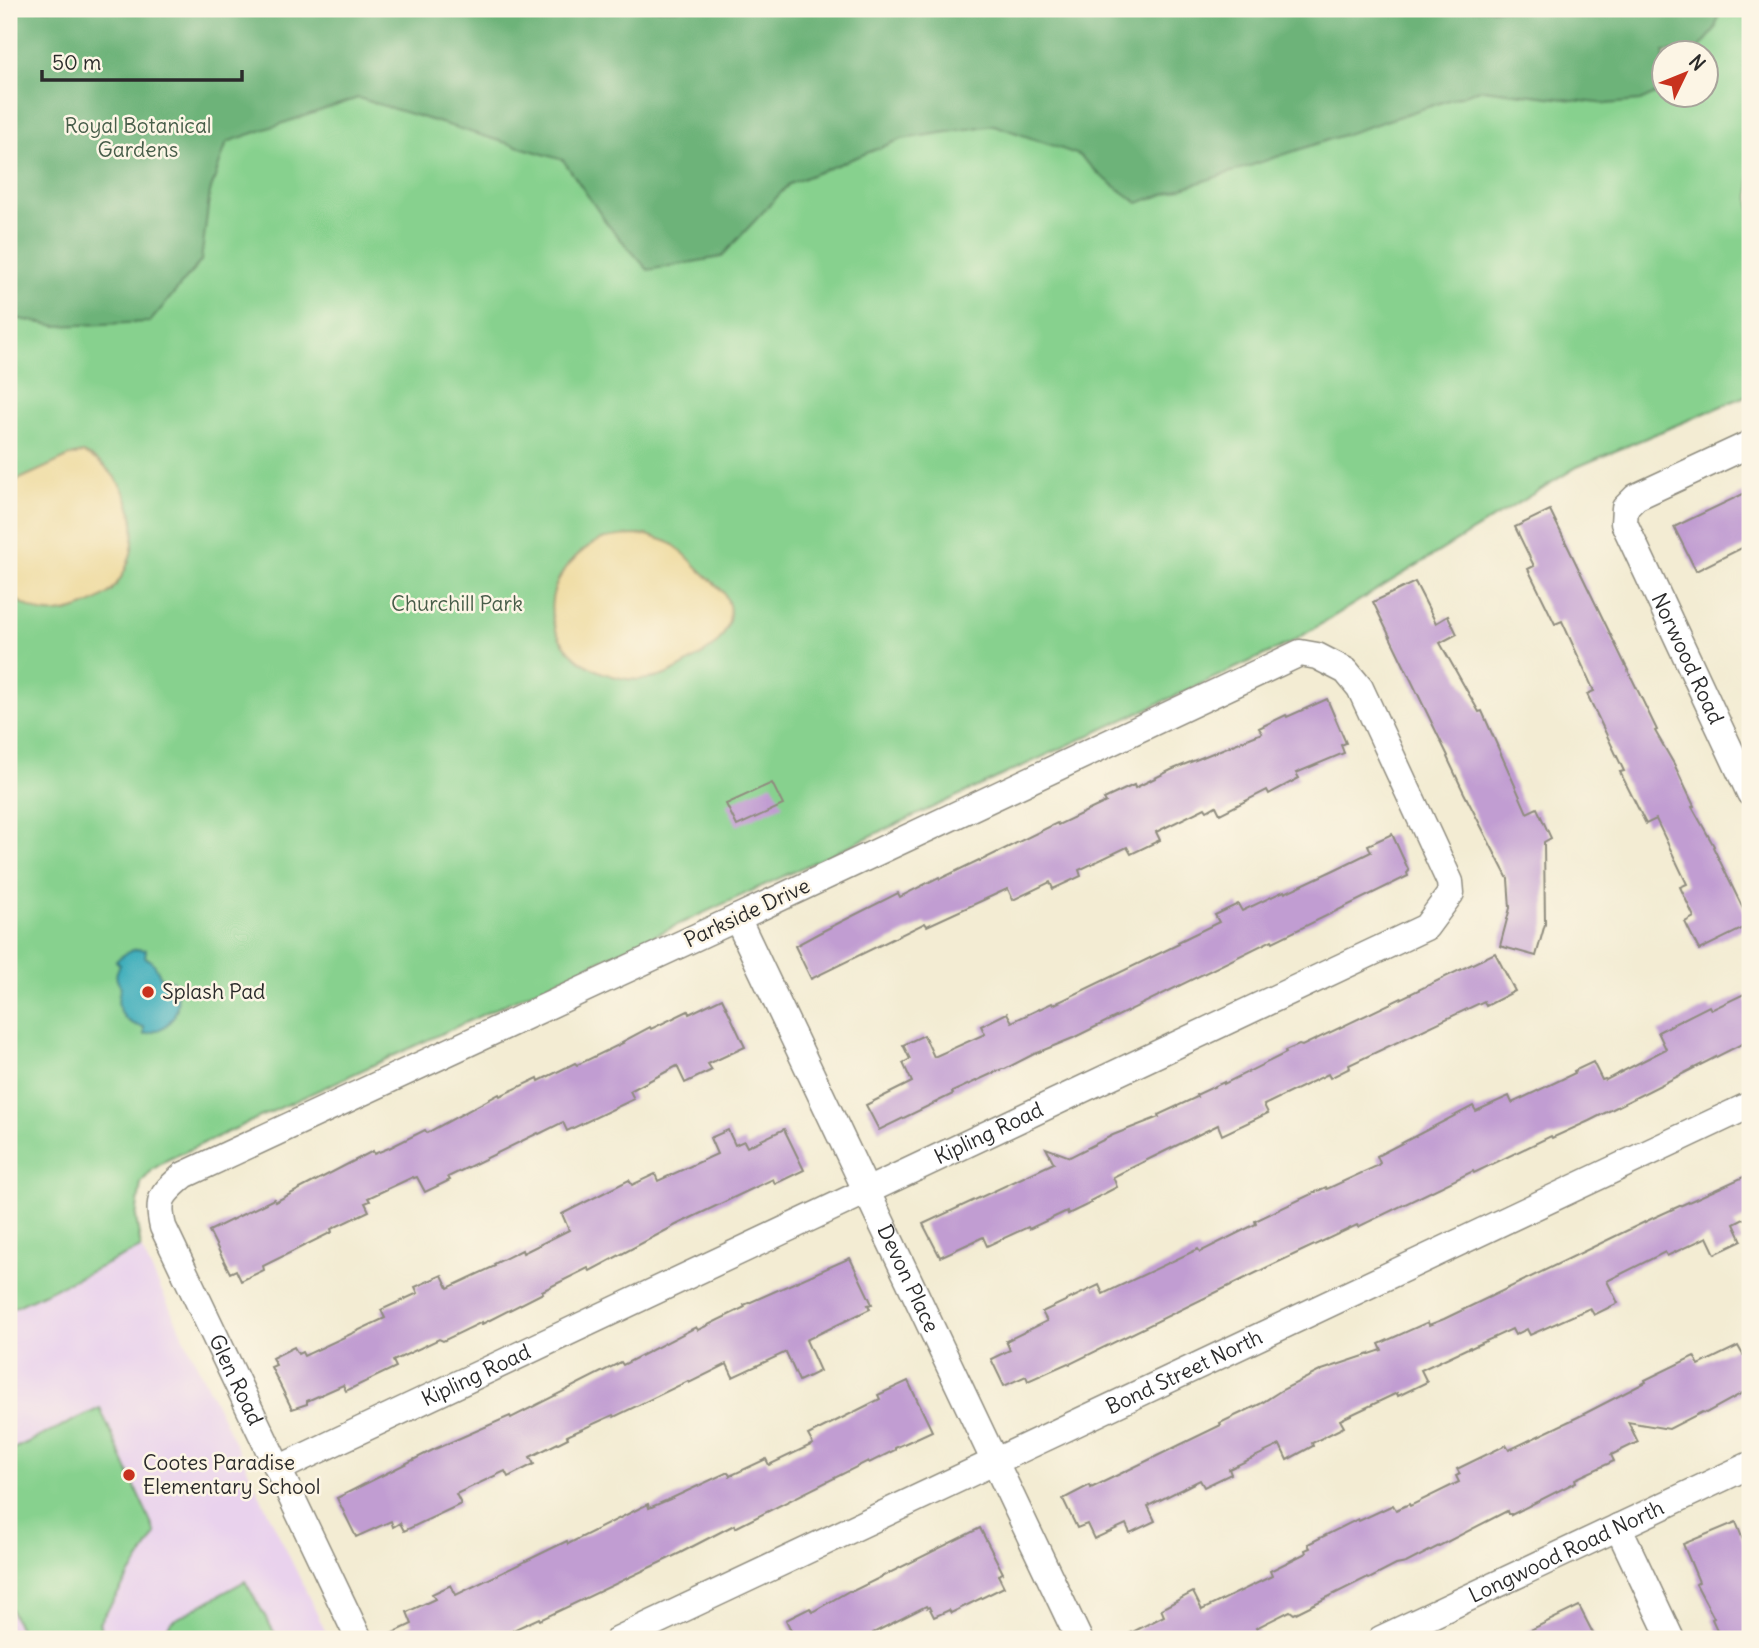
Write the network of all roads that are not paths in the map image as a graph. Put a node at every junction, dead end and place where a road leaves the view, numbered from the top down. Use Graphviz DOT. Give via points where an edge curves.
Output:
graph roads {
  1 [pos="1750,444"];
  2 [pos="1336,666"];
  3 [pos="1747,778"];
  4 [pos="737,919"];
  5 [pos="1750,1105"];
  6 [pos="867,1191"];
  7 [pos="163,1194"];
  8 [pos="995,1462"];
  9 [pos="1750,1465"];
  10 [pos="278,1469"];
  11 [pos="1618,1528"];
  12 [pos="359,1639"];
  13 [pos="619,1639"];
  14 [pos="1079,1639"];
  15 [pos="1381,1639"];
  16 [pos="1671,1639"];
  1 -- 3 [label="street, Norwood Road" via="1636,497 1625,508 1624,523"];
  2 -- 4 [label="street, Parkside Drive" via="1300,653"];
  2 -- 6 [label="street, Kipling Road" via="1360,688 1450,882 1451,893 1426,927"];
  4 -- 6 [label="street, Devon Place"];
  4 -- 7 [label="street, Parkside Drive" via="184,1175"];
  5 -- 8 [label="street, Bond Street North"];
  6 -- 8 [label="street, Devon Place"];
  6 -- 10 [label="street, Kipling Road"];
  7 -- 10 [label="street, Glen Road" via="159,1210 163,1227"];
  8 -- 13 [label="street, Bond Street North"];
  8 -- 14 [label="street, Devon Place"];
  9 -- 11 [label="street, Longwood Road North"];
  10 -- 12 [label="street, Glen Road"];
  11 -- 15 [label="street, Longwood Road North"];
  11 -- 16 [label="street"];
}
